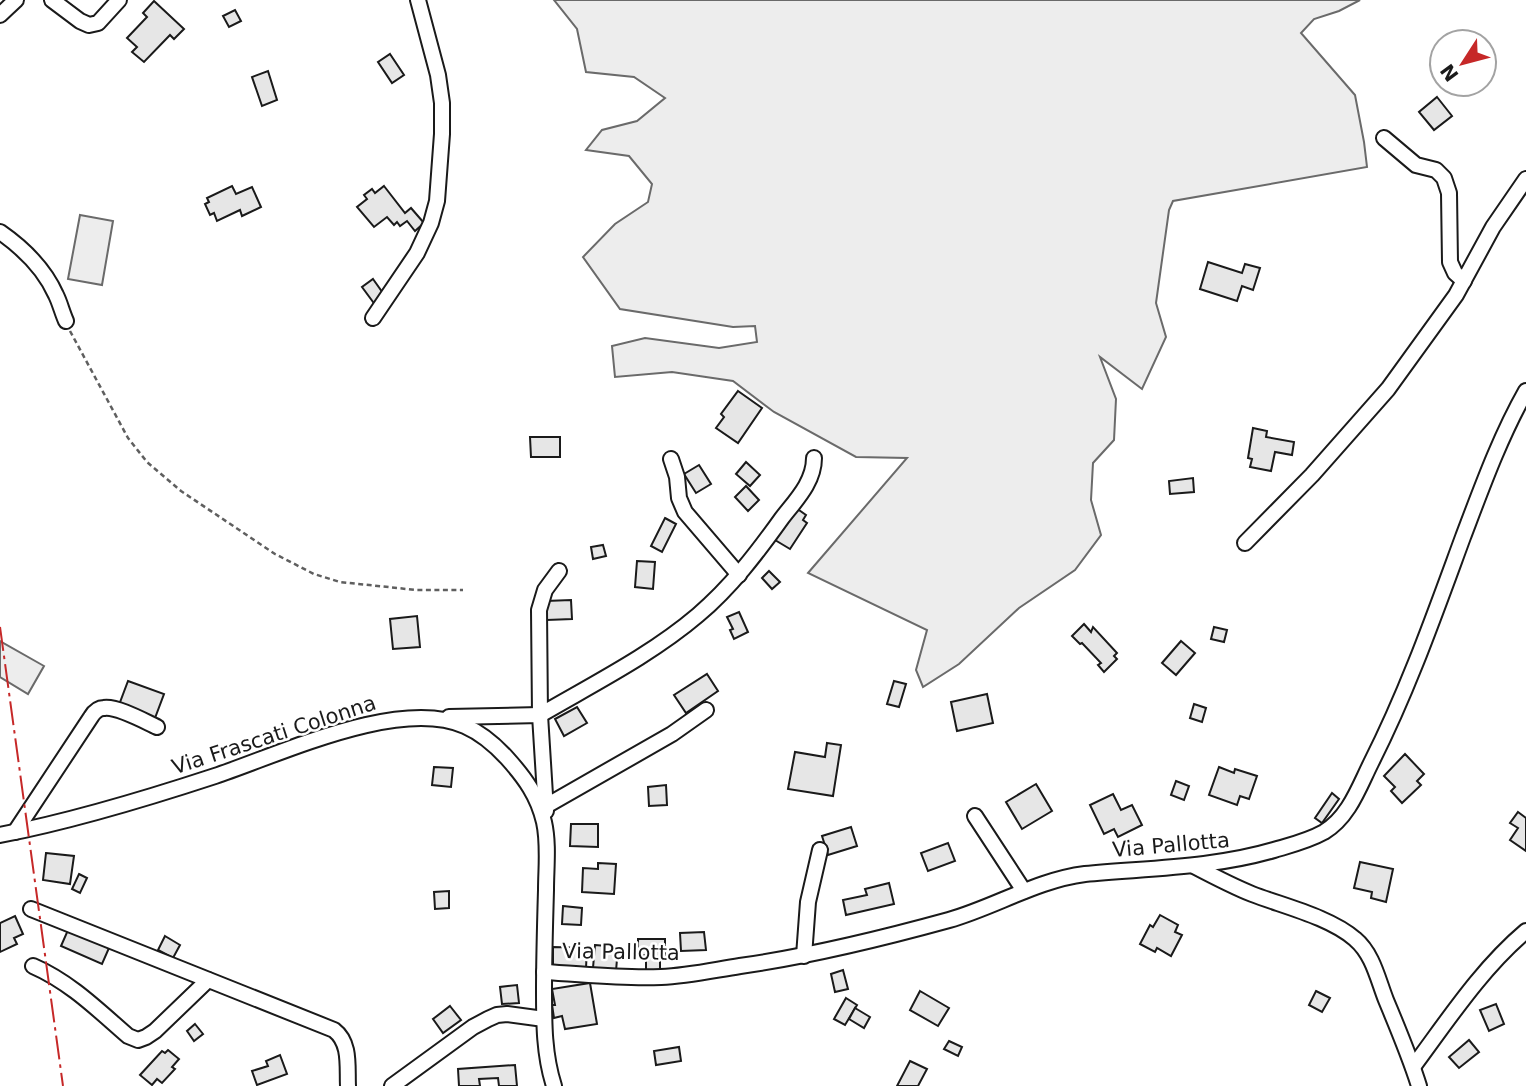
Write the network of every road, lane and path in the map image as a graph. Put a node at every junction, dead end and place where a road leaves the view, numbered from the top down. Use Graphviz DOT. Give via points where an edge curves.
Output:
graph roads {
  1 [pos="16,0"];
  2 [pos="52,0"];
  3 [pos="119,0"];
  4 [pos="418,0"];
  5 [pos="0,15"];
  6 [pos="1384,138"];
  7 [pos="1526,179"];
  8 [pos="0,232"];
  9 [pos="1464,281"];
  10 [pos="373,318"];
  11 [pos="65,321"];
  12 [pos="1526,391"];
  13 [pos="814,458"];
  14 [pos="671,459"];
  15 [pos="1245,543"];
  16 [pos="559,571"];
  17 [pos="739,575"];
  18 [pos="463,590"];
  19 [pos="705,710"];
  20 [pos="540,715"];
  21 [pos="408,718"];
  22 [pos="157,727"];
  23 [pos="546,806"];
  24 [pos="975,817"];
  25 [pos="15,832"];
  26 [pos="0,835"];
  27 [pos="547,844"];
  28 [pos="820,850"];
  29 [pos="1193,865"];
  30 [pos="1024,891"];
  31 [pos="31,909"];
  32 [pos="1526,930"];
  33 [pos="804,956"];
  34 [pos="33,966"];
  35 [pos="544,972"];
  36 [pos="208,980"];
  37 [pos="544,1018"];
  38 [pos="1413,1067"];
  39 [pos="348,1086"];
  40 [pos="392,1086"];
  41 [pos="554,1086"];
  42 [pos="1419,1086"];
  1 -- 5 [label="street"];
  2 -- 3 [label="street" via="89,25 98,23"];
  4 -- 10 [label="street" via="442,103 437,201 417,253"];
  6 -- 9 [label="street" via="1416,165 1436,170 1444,178 1449,193 1450,262"];
  7 -- 9 [label="street" via="1483,243"];
  8 -- 11 [label="street" via="39,268"];
  9 -- 15 [label="street" via="1380,399"];
  11 -- 18 [label="path" via="133,446 155,470 201,505 282,559 323,577 364,585"];
  12 -- 29 [label="street, Via Pallotta" via="1491,464 1381,743 1346,811 1324,831 1296,844 1245,858"];
  13 -- 17 [label="street" via="809,481"];
  14 -- 17 [label="street" via="685,512"];
  16 -- 20 [label="street" via="545,590 539,610"];
  17 -- 20 [label="street" via="676,633"];
  19 -- 23 [label="street"];
  20 -- 21 [label="street"];
  20 -- 23 [label="street"];
  21 -- 25 [label="street, Via Frascati Colonna" via="344,731 169,790"];
  21 -- 27 [label="street, Via Frascati Colonna" via="460,724 497,748 536,797"];
  22 -- 25 [label="street" via="111,708 98,710"];
  23 -- 27 [label="street"];
  24 -- 30 [label="street"];
  25 -- 26 [label="street, Via Frascati Colonna"];
  27 -- 35 [label="street, Via Frascati Colonna"];
  28 -- 33 [label="street" via="808,902"];
  29 -- 30 [label="street, Via Pallotta" via="1078,875"];
  29 -- 38 [label="street" via="1357,940 1370,959"];
  30 -- 33 [label="street, Via Pallotta" via="969,914"];
  31 -- 36 [label="street"];
  32 -- 38 [label="street" via="1489,966"];
  33 -- 35 [label="street, Via Pallotta" via="668,976"];
  34 -- 36 [label="street" via="69,985 138,1040 155,1031"];
  35 -- 37 [label="street, Via Frascati Colonna"];
  36 -- 39 [label="street" via="338,1032 346,1048"];
  37 -- 40 [label="street" via="507,1014 488,1018"];
  37 -- 41 [label="street, Via Frascati Colonna"];
  38 -- 42 [label="street"];
}
